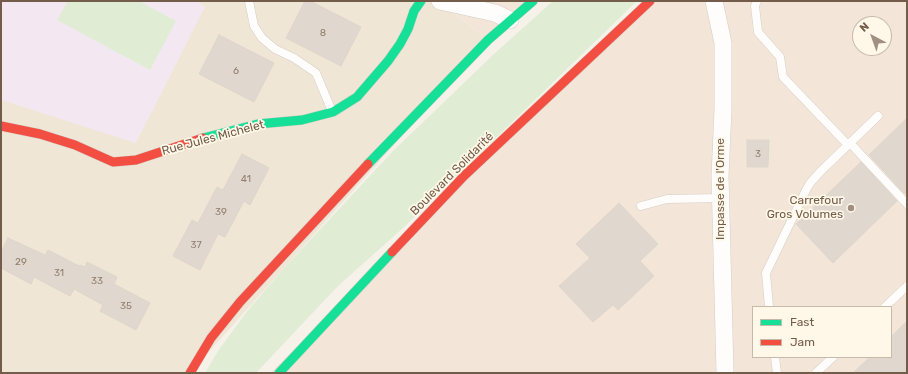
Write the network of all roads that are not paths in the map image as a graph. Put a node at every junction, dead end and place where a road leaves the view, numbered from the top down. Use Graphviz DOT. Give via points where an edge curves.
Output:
graph roads {
  1 [pos="249,1"];
  2 [pos="422,1"];
  3 [pos="440,1"];
  4 [pos="533,1"];
  5 [pos="650,1"];
  6 [pos="757,1"];
  7 [pos="713,3"];
  8 [pos="510,20"];
  9 [pos="333,112"];
  10 [pos="878,116"];
  11 [pos="1,126"];
  12 [pos="849,144"];
  13 [pos="720,198"];
  14 [pos="907,204"];
  15 [pos="641,206"];
  16 [pos="907,286"];
  17 [pos="769,306"];
  18 [pos="886,306"];
  19 [pos="775,358"];
  20 [pos="832,358"];
  21 [pos="190,373"];
  22 [pos="280,373"];
  23 [pos="725,373"];
  24 [pos="777,373"];
  25 [pos="816,373"];
  1 -- 9 [label="lane" via="254,26 262,38 274,49 294,58 316,74"];
  2 -- 9 [label="main road, Rue Jules Michelet" via="414,11 400,44 388,61 357,97"];
  3 -- 8 [label="street" via="495,13"];
  4 -- 8 [label="main road"];
  5 -- 22 [label="main road, Boulevard Solidarité" via="464,176"];
  6 -- 12 [label="lane" via="754,6 758,32 780,57 783,77"];
  7 -- 13 [label="street, Impasse de l'Orme" via="723,43"];
  8 -- 21 [label="main road" via="400,130 240,302 211,338"];
  9 -- 11 [label="main road, Rue Jules Michelet" via="302,120 258,124 136,160 113,162 68,143"];
  10 -- 12 [label="lane"];
  12 -- 14 [label="lane"];
  12 -- 17 [label="lane" via="811,182 793,216 766,273"];
  13 -- 15 [label="lane" via="667,199"];
  13 -- 23 [label="street, Impasse de l'Orme"];
  16 -- 18 [label="lane"];
  19 -- 24 [label="lane"];
  20 -- 25 [label="lane"];
}
